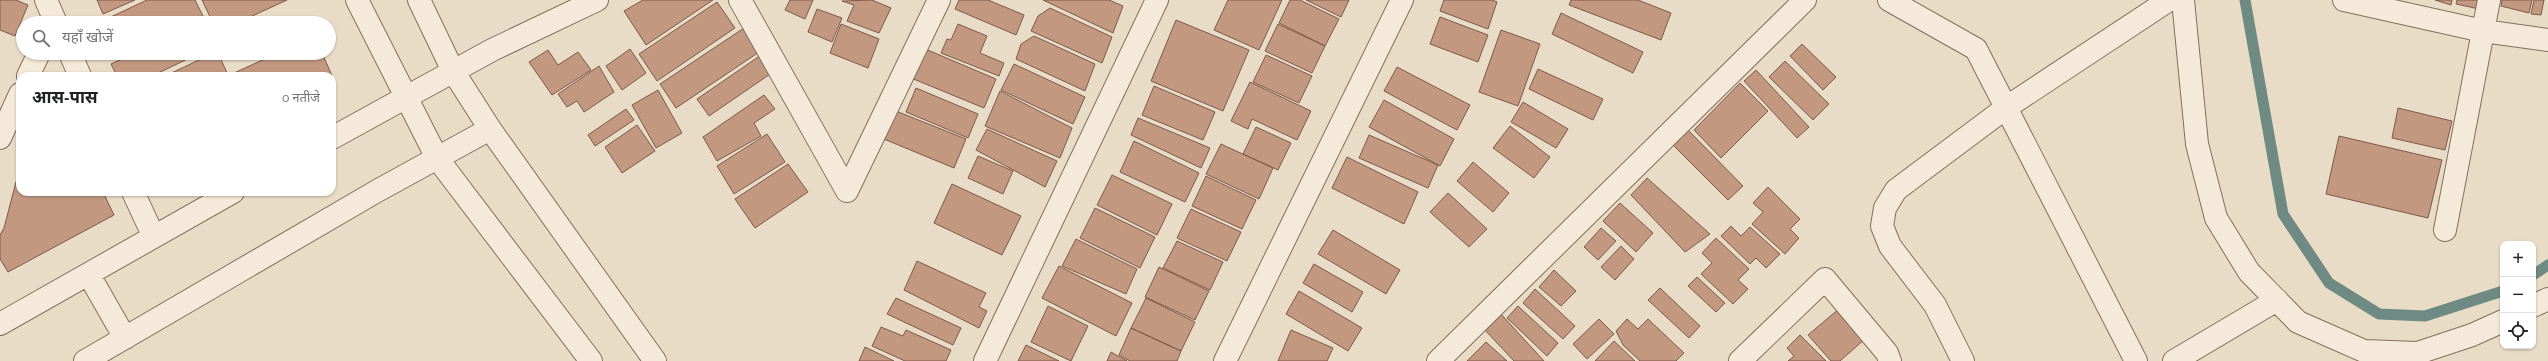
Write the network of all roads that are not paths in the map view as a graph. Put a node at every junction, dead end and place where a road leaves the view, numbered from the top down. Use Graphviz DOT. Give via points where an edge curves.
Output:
graph roads {
  1 [pos="358,0"];
  2 [pos="419,0"];
  3 [pos="596,0"];
  4 [pos="740,0"];
  5 [pos="939,0"];
  6 [pos="1157,0"];
  7 [pos="1402,0"];
  8 [pos="1785,0"];
  9 [pos="1805,0"];
  10 [pos="1889,0"];
  11 [pos="2169,0"];
  12 [pos="2183,0"];
  13 [pos="2344,0"];
  14 [pos="2489,0"];
  15 [pos="1782,23"];
  16 [pos="2483,31"];
  17 [pos="2548,40"];
  18 [pos="36,60"];
  19 [pos="73,60"];
  20 [pos="453,71"];
  21 [pos="30,72"];
  22 [pos="78,72"];
  23 [pos="405,98"];
  24 [pos="16,103"];
  25 [pos="2007,107"];
  26 [pos="490,129"];
  27 [pos="336,136"];
  28 [pos="0,138"];
  29 [pos="437,158"];
  30 [pos="135,196"];
  31 [pos="226,196"];
  32 [pos="2445,230"];
  33 [pos="153,235"];
  34 [pos="89,275"];
  35 [pos="2548,299"];
  36 [pos="2277,300"];
  37 [pos="2536,305"];
  38 [pos="2500,321"];
  39 [pos="0,324"];
  40 [pos="125,338"];
  41 [pos="85,361"];
  42 [pos="590,361"];
  43 [pos="655,361"];
  44 [pos="985,361"];
  45 [pos="1225,361"];
  46 [pos="1438,361"];
  47 [pos="1740,361"];
  48 [pos="1890,361"];
  49 [pos="1963,361"];
  50 [pos="2136,361"];
  51 [pos="2174,361"];
  1 -- 23 [label="street"];
  2 -- 20 [label="street"];
  3 -- 20 [label="street"];
  4 -- 5 [label="street" via="847,191"];
  6 -- 44 [label="street"];
  7 -- 45 [label="street"];
  8 -- 15 [label="street"];
  9 -- 15 [label="street"];
  10 -- 25 [label="street" via="1976,49"];
  11 -- 25 [label="street"];
  12 -- 36 [label="street" via="2198,144 2216,218 2249,272"];
  13 -- 16 [label="street"];
  14 -- 16 [label="street"];
  15 -- 46 [label="street"];
  16 -- 17 [label="street"];
  16 -- 32 [label="street"];
  18 -- 21 [label="street"];
  19 -- 22 [label="street"];
  20 -- 23 [label="street"];
  20 -- 26 [label="street"];
  23 -- 27 [label="street"];
  23 -- 29 [label="street"];
  24 -- 28 [label="street"];
  25 -- 49 [label="street" via="1896,190 1885,208 1882,226 1890,246 1935,305"];
  25 -- 50 [label="street"];
  26 -- 29 [label="street"];
  26 -- 43 [label="street"];
  29 -- 40 [label="street"];
  29 -- 42 [label="street"];
  30 -- 33 [label="street"];
  31 -- 33 [label="street"];
  33 -- 34 [label="street"];
  34 -- 39 [label="street"];
  34 -- 40 [label="street"];
  35 -- 37 [label="street"];
  36 -- 38 [label="street" via="2298,322 2364,351 2418,353 2472,335"];
  36 -- 51 [label="street"];
  40 -- 41 [label="street"];
  47 -- 48 [label="street" via="1825,279 1887,353"];
}
